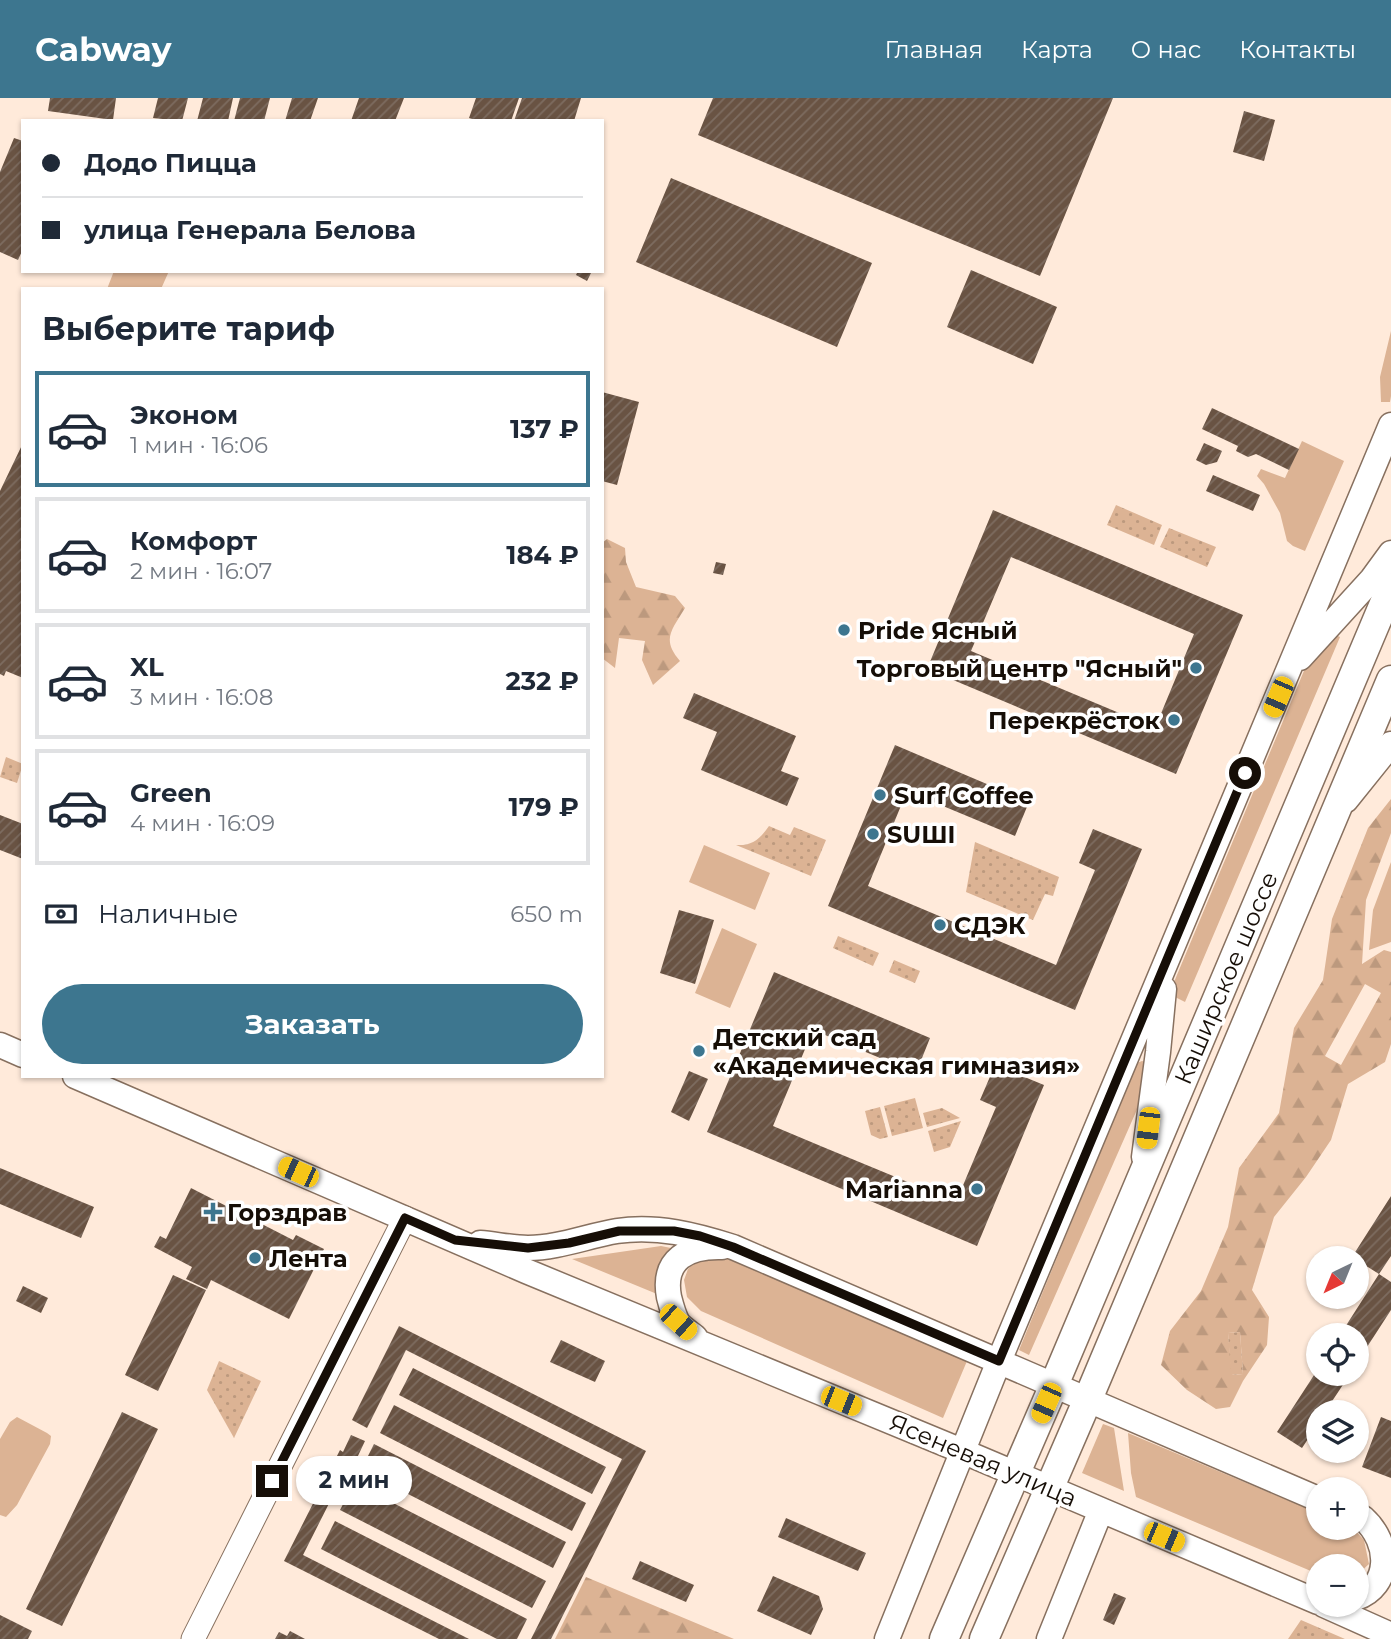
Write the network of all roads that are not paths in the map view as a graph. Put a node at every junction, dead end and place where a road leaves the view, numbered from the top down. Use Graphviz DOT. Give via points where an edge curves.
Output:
graph roads {
  1 [pos="1391,425"];
  2 [pos="1391,553"];
  3 [pos="1391,587"];
  4 [pos="1289,671"];
  5 [pos="1391,680"];
  6 [pos="1391,744"];
  7 [pos="1334,818"];
  8 [pos="1167,960"];
  9 [pos="0,1045"];
  10 [pos="21,1054"];
  11 [pos="80,1078"];
  12 [pos="1141,1179"];
  13 [pos="405,1218"];
  14 [pos="455,1240"];
  15 [pos="733,1247"];
  16 [pos="701,1343"];
  17 [pos="999,1361"];
  18 [pos="1054,1385"];
  19 [pos="1088,1399"];
  20 [pos="962,1451"];
  21 [pos="1015,1474"];
  22 [pos="1049,1488"];
  23 [pos="1306,1494"];
  24 [pos="1101,1510"];
  25 [pos="1369,1523"];
  26 [pos="1369,1524"];
  27 [pos="1391,1535"];
  28 [pos="1369,1592"];
  29 [pos="1306,1597"];
  30 [pos="1351,1617"];
  31 [pos="1391,1635"];
  32 [pos="193,1639"];
  33 [pos="887,1639"];
  34 [pos="944,1639"];
  35 [pos="984,1639"];
  36 [pos="1049,1639"];
  1 -- 4 [label="main road"];
  2 -- 4 [label="main road"];
  3 -- 12 [label="main road, Каширское шоссе"];
  4 -- 8 [label="main road"];
  5 -- 7 [label="main road, Каширское шоссе"];
  6 -- 7 [label="main road"];
  7 -- 19 [label="main road, Каширское шоссе"];
  8 -- 12 [label="main road"];
  8 -- 17 [label="main road"];
  9 -- 10 [label="main road"];
  11 -- 13 [label="main road, Ясеневая улица"];
  12 -- 18 [label="main road, Каширское шоссе"];
  13 -- 14 [label="main road, Ясеневая улица"];
  13 -- 32 [label="street"];
  14 -- 15 [label="main road, Ясеневая улица" via="528,1248 619,1231 674,1231"];
  14 -- 16 [label="main road, Ясеневая улица"];
  15 -- 16 [label="main road" via="687,1252 674,1261 666,1283 678,1322"];
  15 -- 17 [label="main road, Ясеневая улица"];
  16 -- 20 [label="main road, Ясеневая улица"];
  17 -- 18 [label="main road, Ясеневая улица"];
  17 -- 20 [label="main road"];
  18 -- 19 [label="main road, Ясеневая улица"];
  18 -- 21 [label="main road, Каширское шоссе"];
  19 -- 22 [label="main road, Каширское шоссе"];
  19 -- 23 [label="main road, Ясеневая улица"];
  20 -- 21 [label="main road, Ясеневая улица"];
  20 -- 33 [label="main road"];
  21 -- 22 [label="main road, Ясеневая улица"];
  21 -- 34 [label="main road, Каширское шоссе"];
  22 -- 24 [label="main road, Ясеневая улица"];
  22 -- 35 [label="main road, Каширское шоссе"];
  24 -- 29 [label="main road, Ясеневая улица"];
  24 -- 36 [label="main road"];
  25 -- 27 [label="main road"];
  26 -- 28 [label="main road" via="1384,1545 1388,1562 1386,1577"];
  30 -- 31 [label="main road"];
}
